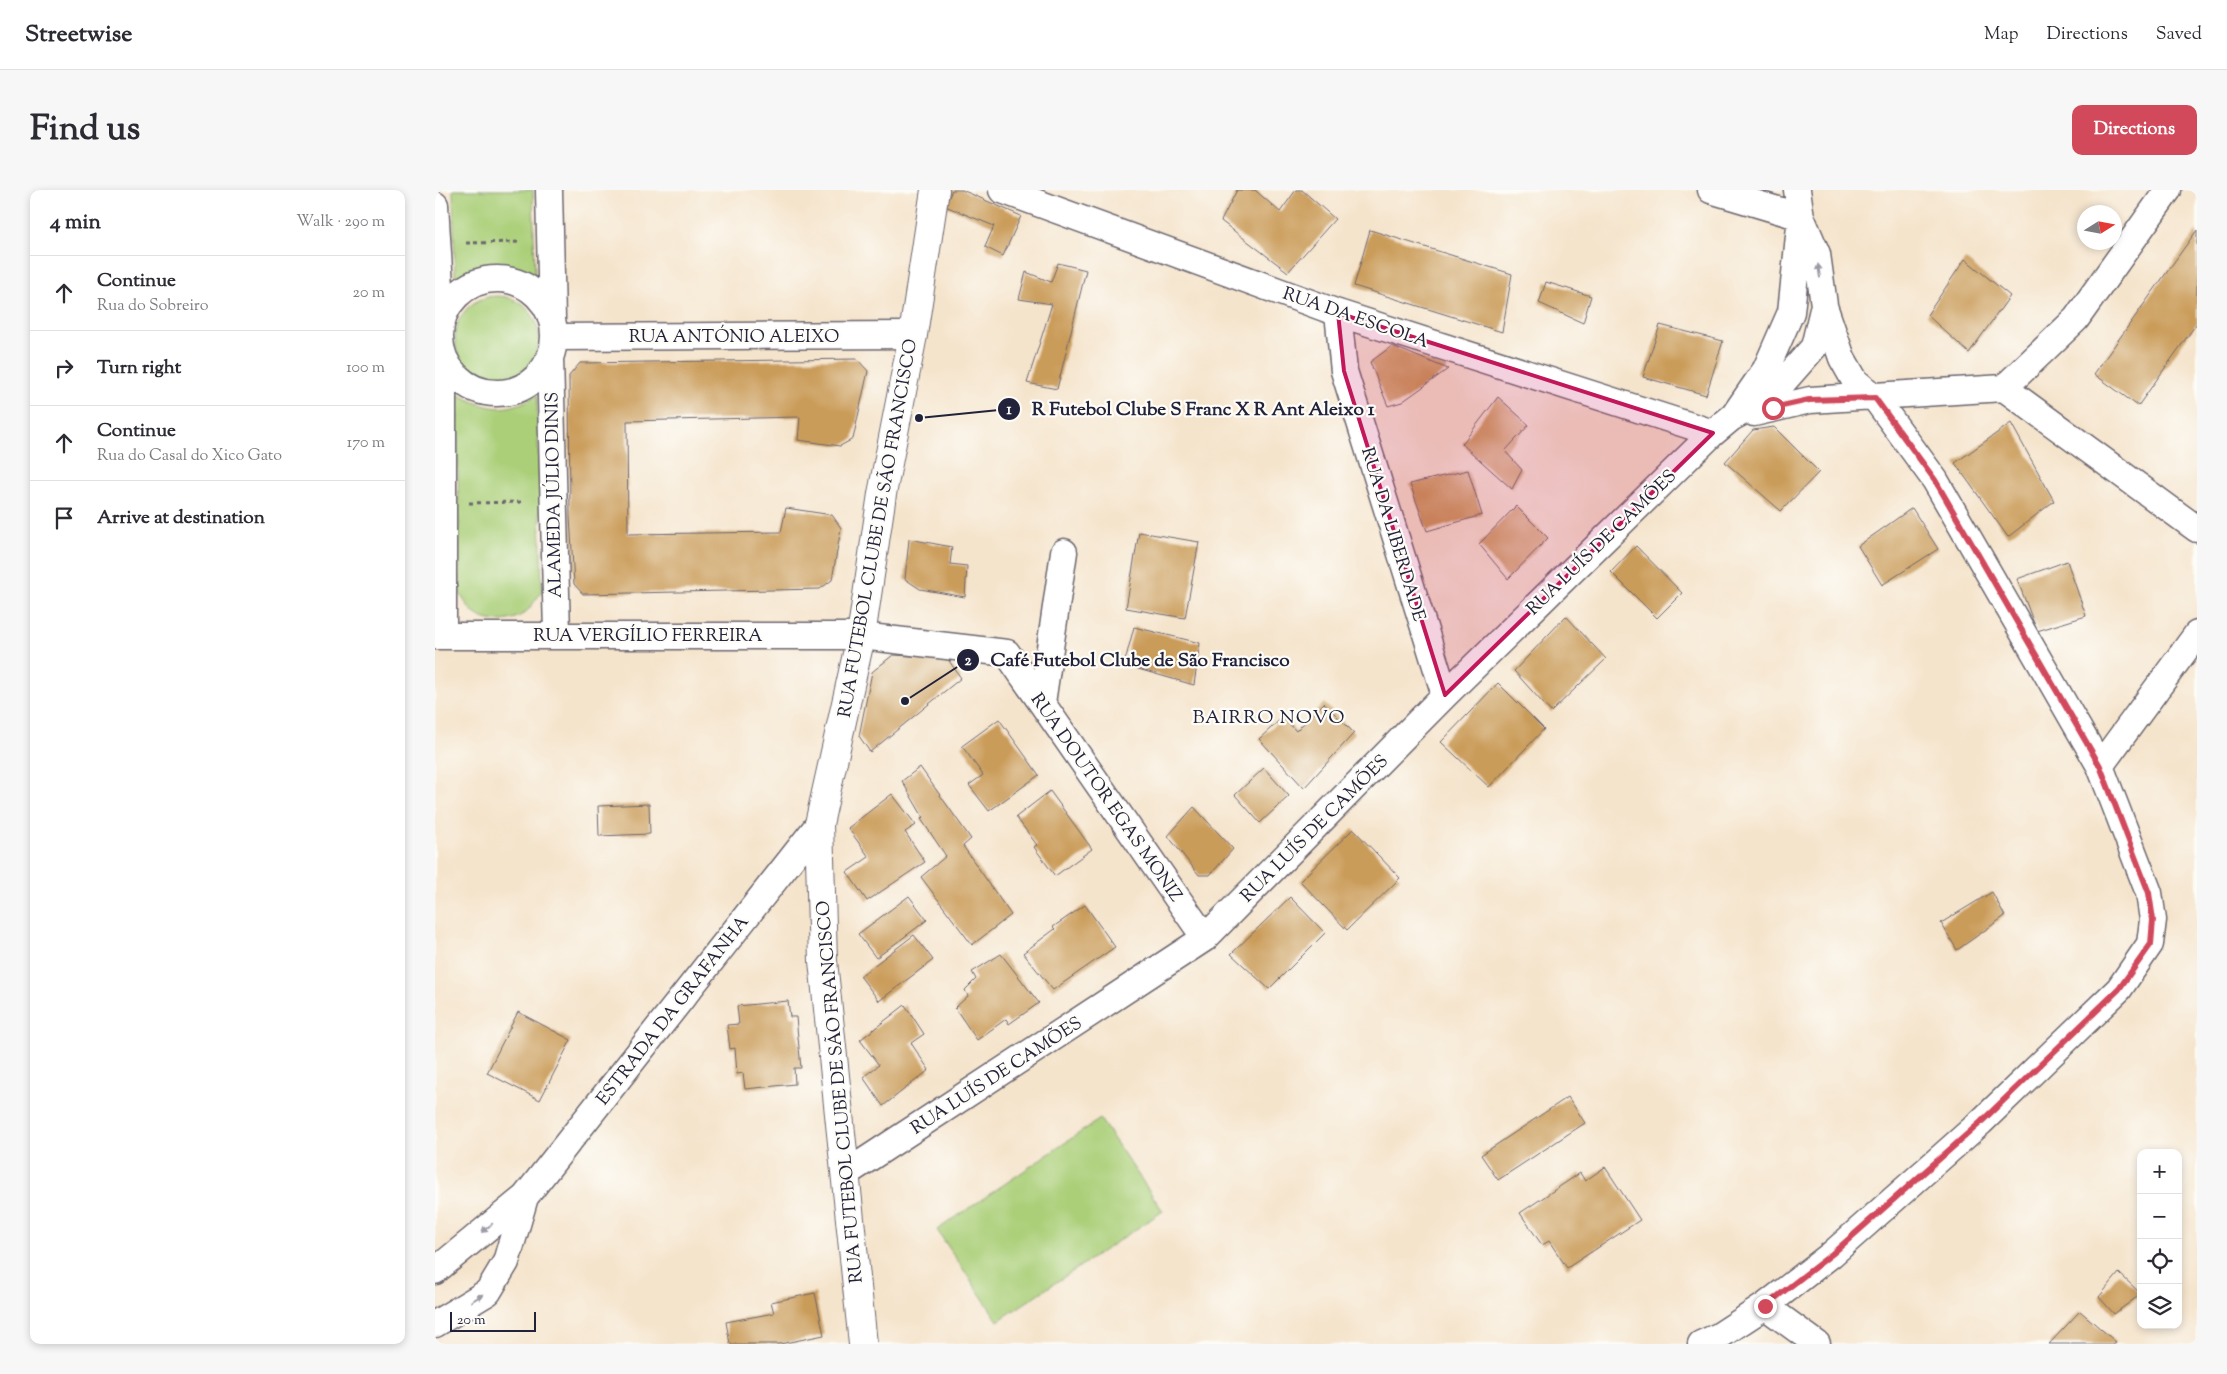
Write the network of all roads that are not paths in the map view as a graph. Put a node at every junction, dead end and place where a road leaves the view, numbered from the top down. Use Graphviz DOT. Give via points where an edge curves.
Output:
graph roads {
  1 [pos="549,190"];
  2 [pos="935,190"];
  3 [pos="1002,190"];
  4 [pos="1711,190"];
  5 [pos="1797,190"];
  6 [pos="2168,190"];
  7 [pos="435,205"];
  8 [pos="1801,217"];
  9 [pos="1795,273"];
  10 [pos="1824,305"];
  11 [pos="1338,313"];
  12 [pos="913,335"];
  13 [pos="440,337"];
  14 [pos="552,338"];
  15 [pos="1804,361"];
  16 [pos="1848,368"];
  17 [pos="1767,369"];
  18 [pos="2004,388"];
  19 [pos="1875,398"];
  20 [pos="1842,399"];
  21 [pos="1722,426"];
  22 [pos="2197,529"];
  23 [pos="1064,552"];
  24 [pos="557,634"];
  25 [pos="2197,634"];
  26 [pos="439,636"];
  27 [pos="861,636"];
  28 [pos="1445,695"];
  29 [pos="1042,703"];
  30 [pos="2100,766"];
  31 [pos="819,824"];
  32 [pos="1205,938"];
  33 [pos="845,1174"];
  34 [pos="525,1197"];
  35 [pos="435,1270"];
  36 [pos="1765,1306"];
  37 [pos="435,1324"];
  38 [pos="863,1344"];
  39 [pos="1701,1344"];
  40 [pos="1817,1344"];
  1 -- 14 [label="street, ALAMEDA JÚLIO DINIS"];
  2 -- 12 [label="street, RUA FUTEBOL CLUBE DE SÃO FRANCISCO"];
  3 -- 11 [label="street, RUA DA ESCOLA"];
  4 -- 8 [label="street"];
  5 -- 8 [label="street"];
  6 -- 18 [label="street" via="2076,319"];
  7 -- 13 [label="street, ALAMEDA JÚLIO DINIS"];
  8 -- 9 [label="street"];
  10 -- 8 [label="street, one-way" via="1817,254"];
  9 -- 15 [label="street" via="1807,292 1797,343"];
  9 -- 17 [label="street" via="1791,312"];
  10 -- 15 [label="street" via="1814,347"];
  10 -- 16 [label="street"];
  11 -- 21 [label="street, RUA DA ESCOLA"];
  11 -- 28 [label="street, RUA DA LIBERDADE" via="1344,371"];
  12 -- 14 [label="street, RUA ANTÓNIO ALEIXO"];
  12 -- 27 [label="street, RUA FUTEBOL CLUBE DE SÃO FRANCISCO" via="882,494"];
  13 -- 14 [label="street, ALAMEDA JÚLIO DINIS" via="453,374 469,386 487,392 507,392 525,386 540,373"];
  13 -- 14 [label="street" via="450,303 462,290 479,281 497,278 515,281 544,303"];
  13 -- 26 [label="street, ALAMEDA JÚLIO DINIS" via="442,503"];
  14 -- 24 [label="street, ALAMEDA JÚLIO DINIS"];
  15 -- 16 [label="street"];
  15 -- 17 [label="street"];
  15 -- 20 [label="street" via="1815,381"];
  15 -- 21 [label="street" via="1770,397"];
  16 -- 19 [label="street" via="1855,381"];
  17 -- 21 [label="street"];
  18 -- 19 [label="street"];
  18 -- 22 [label="street"];
  19 -- 20 [label="street"];
  19 -- 30 [label="street" via="1935,480"];
  20 -- 21 [label="street" via="1809,400"];
  21 -- 28 [label="street, RUA LUÍS DE CAMÕES"];
  23 -- 29 [label="street"];
  24 -- 26 [label="street, RUA VERGÍLIO FERREIRA"];
  24 -- 27 [label="street, RUA VERGÍLIO FERREIRA"];
  25 -- 30 [label="street"];
  27 -- 29 [label="street, RUA DOUTOR EGAS MONIZ" via="1007,653"];
  27 -- 31 [label="street, RUA FUTEBOL CLUBE DE SÃO FRANCISCO"];
  28 -- 32 [label="street, RUA LUÍS DE CAMÕES"];
  29 -- 32 [label="street, RUA DOUTOR EGAS MONIZ"];
  30 -- 36 [label="street" via="2149,893 2153,920 2151,944 2119,989 1981,1122 1832,1254"];
  31 -- 33 [label="street, RUA FUTEBOL CLUBE DE SÃO FRANCISCO" via="823,961"];
  31 -- 34 [label="street, ESTRADA DA GRAFANHA"];
  32 -- 33 [label="street, RUA LUÍS DE CAMÕES"];
  33 -- 38 [label="street, RUA FUTEBOL CLUBE DE SÃO FRANCISCO"];
  34 -- 35 [label="street, ESTRADA DA GRAFANHA, one-way"];
  37 -- 34 [label="street, ESTRADA DA GRAFANHA, one-way" via="487,1292 506,1262"];
  36 -- 39 [label="street"];
  36 -- 40 [label="street"];
}
